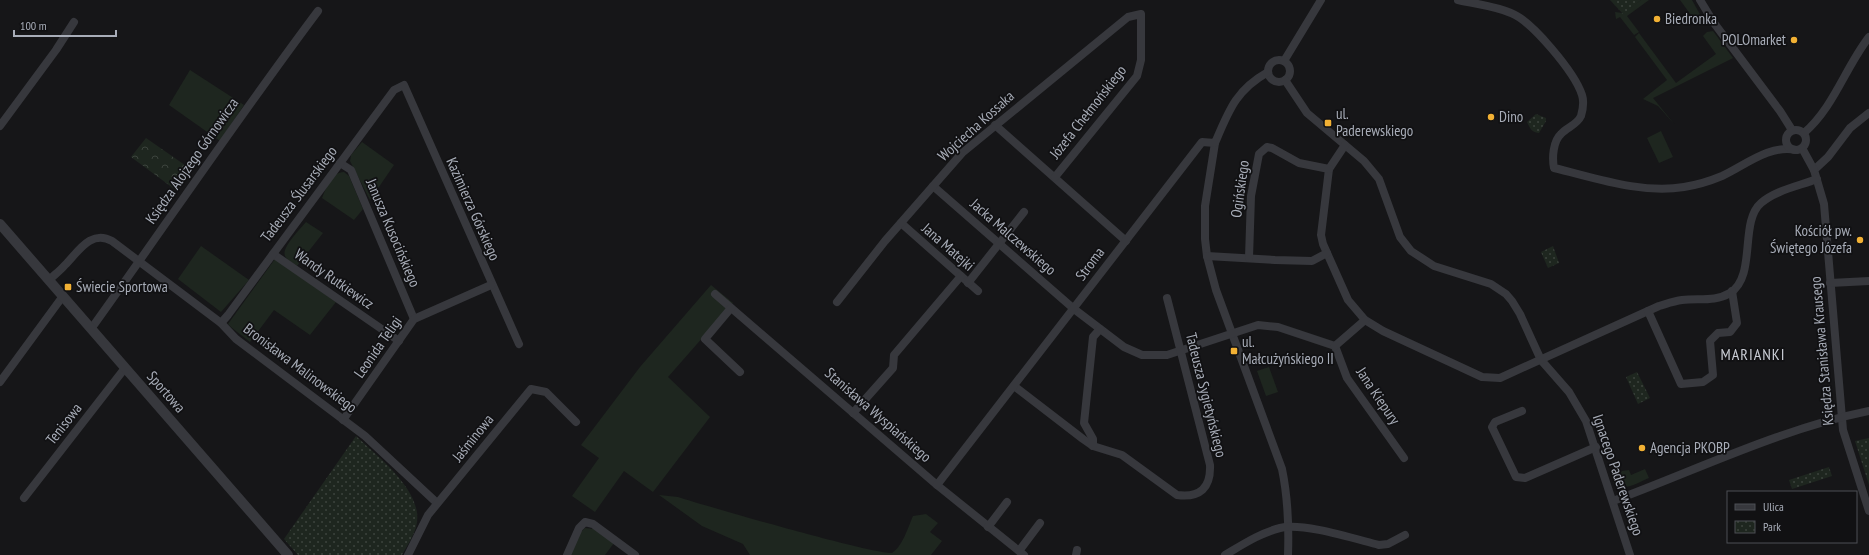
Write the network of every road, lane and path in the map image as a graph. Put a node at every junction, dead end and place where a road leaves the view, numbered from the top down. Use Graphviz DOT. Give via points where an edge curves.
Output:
graph roads {
  1 [pos="1321,0"];
  2 [pos="1458,0"];
  3 [pos="1700,0"];
  4 [pos="318,11"];
  5 [pos="1141,14"];
  6 [pos="74,22"];
  7 [pos="1869,37"];
  8 [pos="1284,61"];
  9 [pos="1268,72"];
  10 [pos="1285,80"];
  11 [pos="404,85"];
  12 [pos="1869,112"];
  13 [pos="995,125"];
  14 [pos="0,126"];
  15 [pos="1792,130"];
  16 [pos="1804,133"];
  17 [pos="1786,142"];
  18 [pos="1215,143"];
  19 [pos="1345,145"];
  20 [pos="1799,149"];
  21 [pos="1767,154"];
  22 [pos="340,163"];
  23 [pos="1329,169"];
  24 [pos="1814,170"];
  25 [pos="1055,177"];
  26 [pos="1817,180"];
  27 [pos="933,186"];
  28 [pos="1024,212"];
  29 [pos="901,223"];
  30 [pos="0,224"];
  31 [pos="1126,241"];
  32 [pos="999,244"];
  33 [pos="1327,253"];
  34 [pos="273,254"];
  35 [pos="1207,256"];
  36 [pos="1248,258"];
  37 [pos="140,261"];
  38 [pos="961,276"];
  39 [pos="49,280"];
  40 [pos="1869,281"];
  41 [pos="968,282"];
  42 [pos="1830,283"];
  43 [pos="491,285"];
  44 [pos="978,291"];
  45 [pos="1732,291"];
  46 [pos="715,294"];
  47 [pos="63,296"];
  48 [pos="1167,298"];
  49 [pos="837,302"];
  50 [pos="731,308"];
  51 [pos="1074,310"];
  52 [pos="1648,311"];
  53 [pos="414,320"];
  54 [pos="1365,320"];
  55 [pos="221,323"];
  56 [pos="91,329"];
  57 [pos="1100,329"];
  58 [pos="1231,333"];
  59 [pos="399,341"];
  60 [pos="519,344"];
  61 [pos="1335,346"];
  62 [pos="1180,351"];
  63 [pos="1541,360"];
  64 [pos="125,368"];
  65 [pos="740,372"];
  66 [pos="0,382"];
  67 [pos="1014,386"];
  68 [pos="1522,411"];
  69 [pos="1869,411"];
  70 [pos="853,413"];
  71 [pos="1841,417"];
  72 [pos="343,420"];
  73 [pos="576,422"];
  74 [pos="1093,446"];
  75 [pos="1596,448"];
  76 [pos="1404,458"];
  77 [pos="937,484"];
  78 [pos="24,498"];
  79 [pos="1613,501"];
  80 [pos="1007,502"];
  81 [pos="437,503"];
  82 [pos="1869,511"];
  83 [pos="1040,522"];
  84 [pos="988,527"];
  85 [pos="1289,527"];
  86 [pos="1405,536"];
  87 [pos="1021,553"];
  88 [pos="288,555"];
  89 [pos="408,555"];
  90 [pos="567,555"];
  91 [pos="635,555"];
  92 [pos="1225,555"];
  93 [pos="1288,555"];
  94 [pos="1630,555"];
  1 -- 8 [label="street"];
  2 -- 21 [label="street" via="1512,13 1521,19 1540,34 1573,78 1582,94 1583,107 1577,122 1556,139 1554,168 1643,188 1675,188 1722,176"];
  3 -- 15 [label="street"];
  4 -- 37 [label="street, Księdza Alojzego Górnowicza" via="248,104"];
  5 -- 13 [label="street, Wojciecha Kossaka" via="1128,17"];
  5 -- 25 [label="street, Józefa Chełmońskiego" via="1141,60 1137,76"];
  6 -- 14 [label="street"];
  7 -- 16 [label="street" via="1860,48 1827,108 1817,122"];
  8 -- 9 [label="street" via="1275,60"];
  8 -- 10 [label="street" via="1290,70"];
  9 -- 10 [label="street" via="1277,82"];
  9 -- 18 [label="street" via="1251,82 1230,108"];
  10 -- 19 [label="street, Ignacego Paderewskiego" via="1307,113"];
  11 -- 22 [label="street, Tadeusza Ślusarskiego" via="394,90"];
  11 -- 43 [label="street, Kazimierza Górskiego"];
  12 -- 24 [label="street" via="1850,128 1828,157"];
  13 -- 25 [label="street"];
  13 -- 27 [label="street, Wojciecha Kossaka" via="962,153"];
  15 -- 16 [label="street"];
  15 -- 17 [label="street" via="1787,135"];
  16 -- 20 [label="street" via="1806,143"];
  17 -- 20 [label="street" via="1790,147"];
  17 -- 21 [label="street"];
  18 -- 31 [label="street, Stroma" via="1202,142"];
  18 -- 35 [label="street" via="1205,206"];
  19 -- 23 [label="street"];
  19 -- 63 [label="street, Ignacego Paderewskiego" via="1364,161 1379,179 1400,237 1411,251 1425,262 1491,284 1506,294 1520,314"];
  20 -- 21 [label="street" via="1784,148"];
  20 -- 24 [label="street, Księdza Stanisława Krausego"];
  22 -- 34 [label="street, Tadeusza Ślusarskiego"];
  22 -- 53 [label="street, Janusza Kusocińskiego" via="351,170"];
  23 -- 33 [label="street" via="1321,227"];
  23 -- 36 [label="street, Ogińskiego" via="1299,163 1272,148 1262,150 1251,196"];
  24 -- 26 [label="street, Księdza Stanisława Krausego"];
  25 -- 31 [label="street"];
  26 -- 42 [label="street, Księdza Stanisława Krausego" via="1824,204"];
  26 -- 45 [label="street" via="1774,194 1758,206 1752,220 1742,273"];
  27 -- 29 [label="street, Wojciecha Kossaka"];
  27 -- 32 [label="street, Jacka Malczewskiego"];
  28 -- 32 [label="street"];
  29 -- 38 [label="street, Jana Matejki"];
  29 -- 49 [label="street, Wojciecha Kossaka"];
  30 -- 39 [label="street, Sportowa"];
  31 -- 51 [label="street, Stroma"];
  32 -- 41 [label="street"];
  32 -- 51 [label="street, Jacka Malczewskiego"];
  33 -- 36 [label="street" via="1312,260"];
  33 -- 54 [label="street" via="1348,300"];
  34 -- 55 [label="street, Tadeusza Ślusarskiego"];
  34 -- 59 [label="street, Wandy Rutkiewicz"];
  35 -- 36 [label="street"];
  35 -- 58 [label="street"];
  37 -- 39 [label="street, Bronisława Malinowskiego" via="106,238 94,238 84,243"];
  37 -- 55 [label="street, Bronisława Malinowskiego"];
  37 -- 56 [label="street, Księdza Alojzego Górnowicza"];
  38 -- 41 [label="street, Jana Matejki"];
  38 -- 70 [label="street" via="894,355 893,368"];
  39 -- 47 [label="street, Sportowa"];
  40 -- 42 [label="street"];
  41 -- 44 [label="street, Jana Matejki"];
  42 -- 71 [label="street, Księdza Stanisława Krausego"];
  43 -- 53 [label="street, Leonida Teligi"];
  43 -- 60 [label="street, Kazimierza Górskiego"];
  45 -- 52 [label="street" via="1712,299 1682,300"];
  45 -- 52 [label="street" via="1737,323 1730,332 1718,333 1710,341 1713,375 1703,382 1681,384"];
  46 -- 50 [label="street, Stanisława Wyspiańskiego"];
  47 -- 56 [label="street, Sportowa"];
  47 -- 66 [label="street"];
  48 -- 62 [label="street, Tadeusza Sygietyńskiego"];
  50 -- 65 [label="street" via="705,340"];
  50 -- 70 [label="street, Stanisława Wyspiańskiego"];
  51 -- 57 [label="street, Jacka Malczewskiego"];
  51 -- 67 [label="street, Stroma"];
  52 -- 63 [label="street"];
  53 -- 59 [label="street, Leonida Teligi"];
  54 -- 61 [label="street"];
  54 -- 63 [label="street" via="1383,331 1482,377 1500,378"];
  55 -- 72 [label="street, Bronisława Malinowskiego" via="236,339"];
  56 -- 64 [label="street, Sportowa"];
  57 -- 62 [label="street, Jacka Malczewskiego" via="1142,355 1160,356"];
  57 -- 74 [label="street" via="1093,337 1084,423 1093,439"];
  58 -- 61 [label="street, Jacka Malczewskiego" via="1270,324"];
  58 -- 62 [label="street, Jacka Malczewskiego"];
  58 -- 85 [label="street" via="1280,463 1286,490"];
  59 -- 72 [label="street, Leonida Teligi"];
  61 -- 76 [label="street, Jana Kiepury" via="1347,378"];
  62 -- 74 [label="street, Tadeusza Sygietyńskiego" via="1210,465 1208,482 1203,490 1191,496 1177,495 1122,455"];
  63 -- 75 [label="street, Ignacego Paderewskiego" via="1576,402"];
  64 -- 78 [label="street, Tenisowa"];
  64 -- 88 [label="street, Sportowa"];
  67 -- 74 [label="street, Tadeusza Sygietyńskiego"];
  67 -- 77 [label="street, Stroma"];
  68 -- 75 [label="street" via="1495,422 1492,427 1516,477 1525,478"];
  69 -- 71 [label="street"];
  70 -- 77 [label="street, Stanisława Wyspiańskiego"];
  71 -- 79 [label="street" via="1788,433"];
  71 -- 82 [label="street, Księdza Stanisława Krausego" via="1842,430"];
  72 -- 81 [label="street, Bronisława Malinowskiego" via="365,436"];
  73 -- 81 [label="street, Jaśminowa" via="546,392 531,389"];
  75 -- 79 [label="street, Ignacego Paderewskiego"];
  77 -- 84 [label="street, Stanisława Wyspiańskiego"];
  79 -- 94 [label="street, Ignacego Paderewskiego"];
  80 -- 84 [label="street"];
  81 -- 89 [label="street, Jaśminowa" via="428,515"];
  83 -- 87 [label="street"];
  84 -- 87 [label="street, Stanisława Wyspiańskiego"];
  85 -- 86 [label="street" via="1306,528 1379,545"];
  85 -- 92 [label="street" via="1260,536"];
  85 -- 93 [label="street"];
  90 -- 91 [label="street" via="578,528 585,522 593,524"];
}
